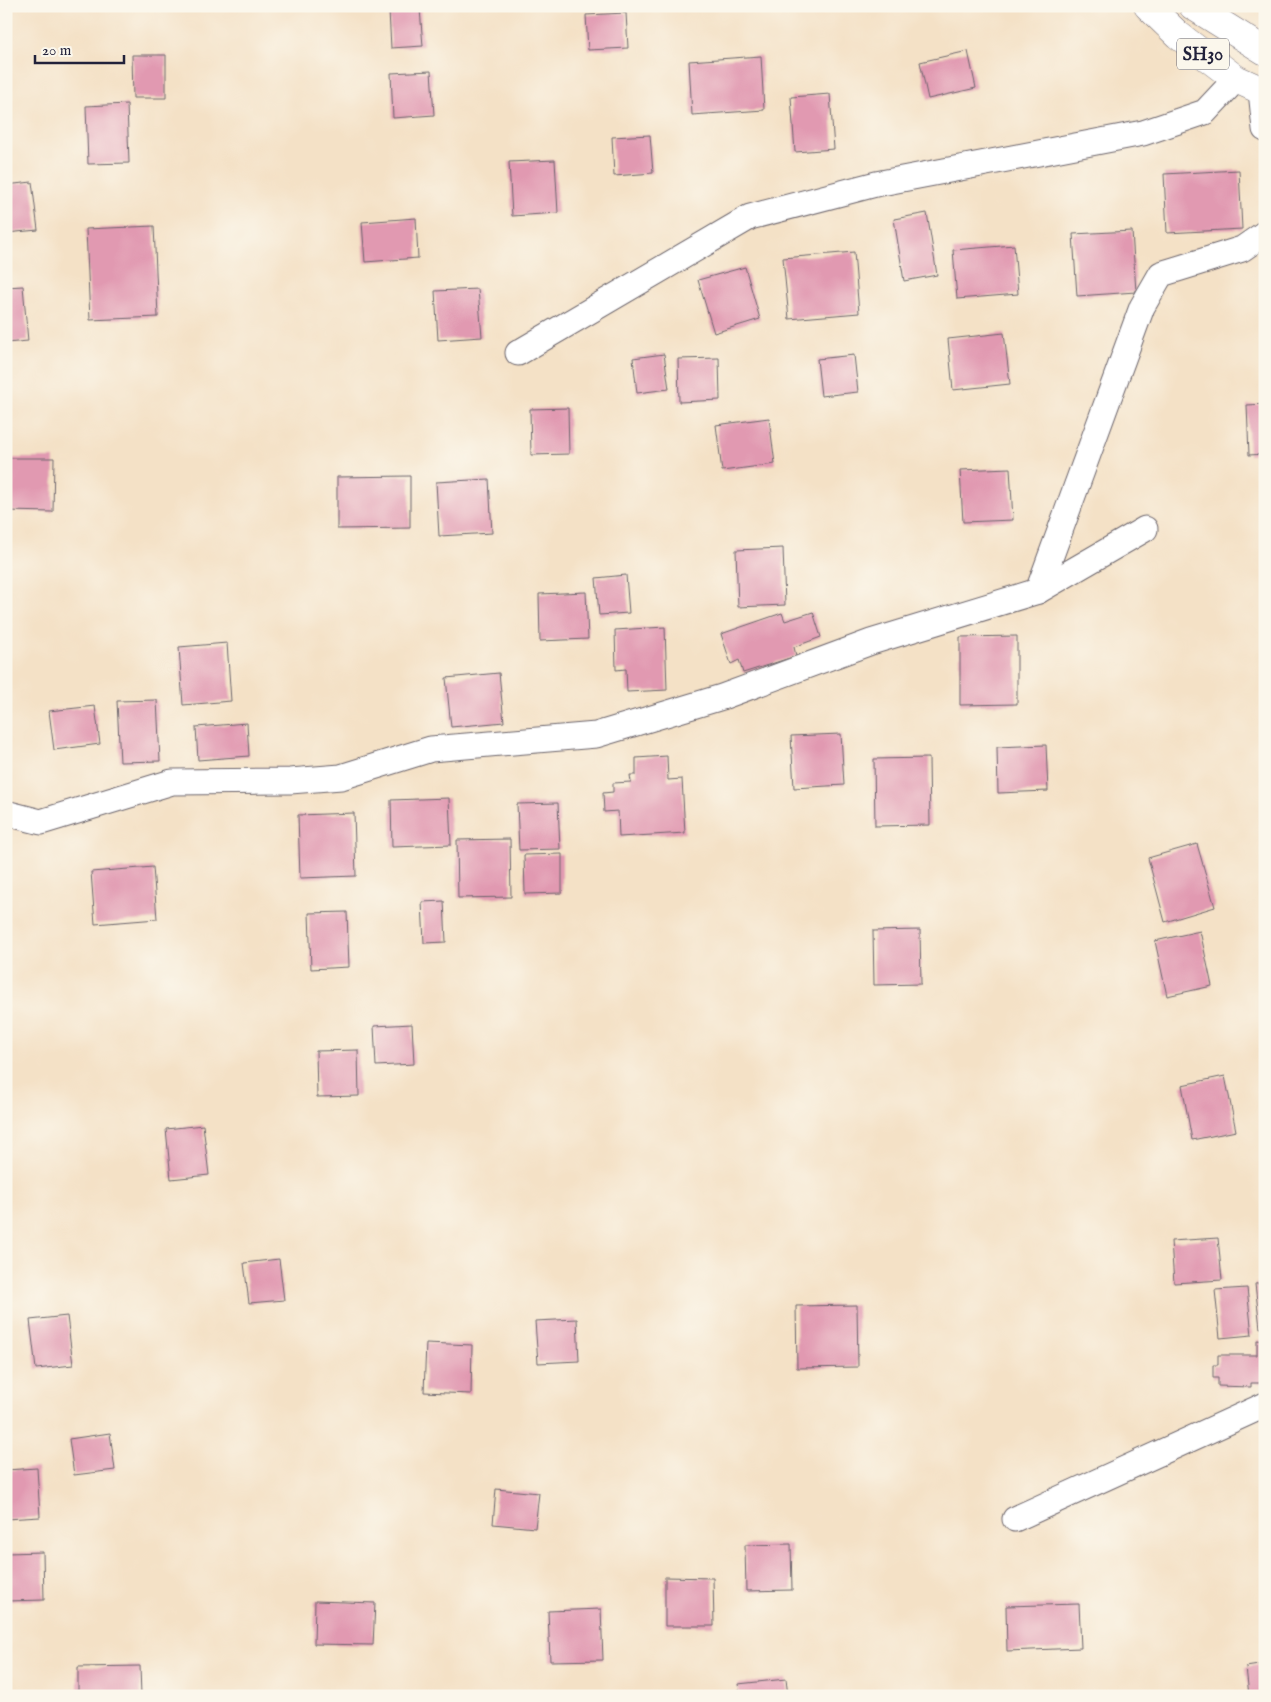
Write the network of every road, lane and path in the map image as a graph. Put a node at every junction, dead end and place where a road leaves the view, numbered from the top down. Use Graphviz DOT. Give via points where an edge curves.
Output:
graph roads {
  1 [pos="1148,6"];
  2 [pos="1193,6"];
  3 [pos="1265,51"];
  4 [pos="1236,79"];
  5 [pos="1263,91"];
  6 [pos="1265,129"];
  7 [pos="1265,233"];
  8 [pos="518,353"];
  9 [pos="1145,529"];
  10 [pos="1038,592"];
  11 [pos="6,813"];
  12 [pos="1265,1405"];
  13 [pos="1015,1519"];
  1 -- 4 [label="main road, SH30" via="1178,35"];
  2 -- 3 [label="main road"];
  4 -- 5 [label="main road, SH30"];
  4 -- 8 [label="street" via="1205,112 1143,132 876,184 750,217"];
  5 -- 6 [label="street"];
  7 -- 10 [label="street" via="1242,249 1161,274 1142,308"];
  9 -- 10 [label="street"];
  10 -- 11 [label="street" via="870,642 722,697 596,736 431,750 341,777 172,782 41,822"];
  12 -- 13 [label="street"];
}
